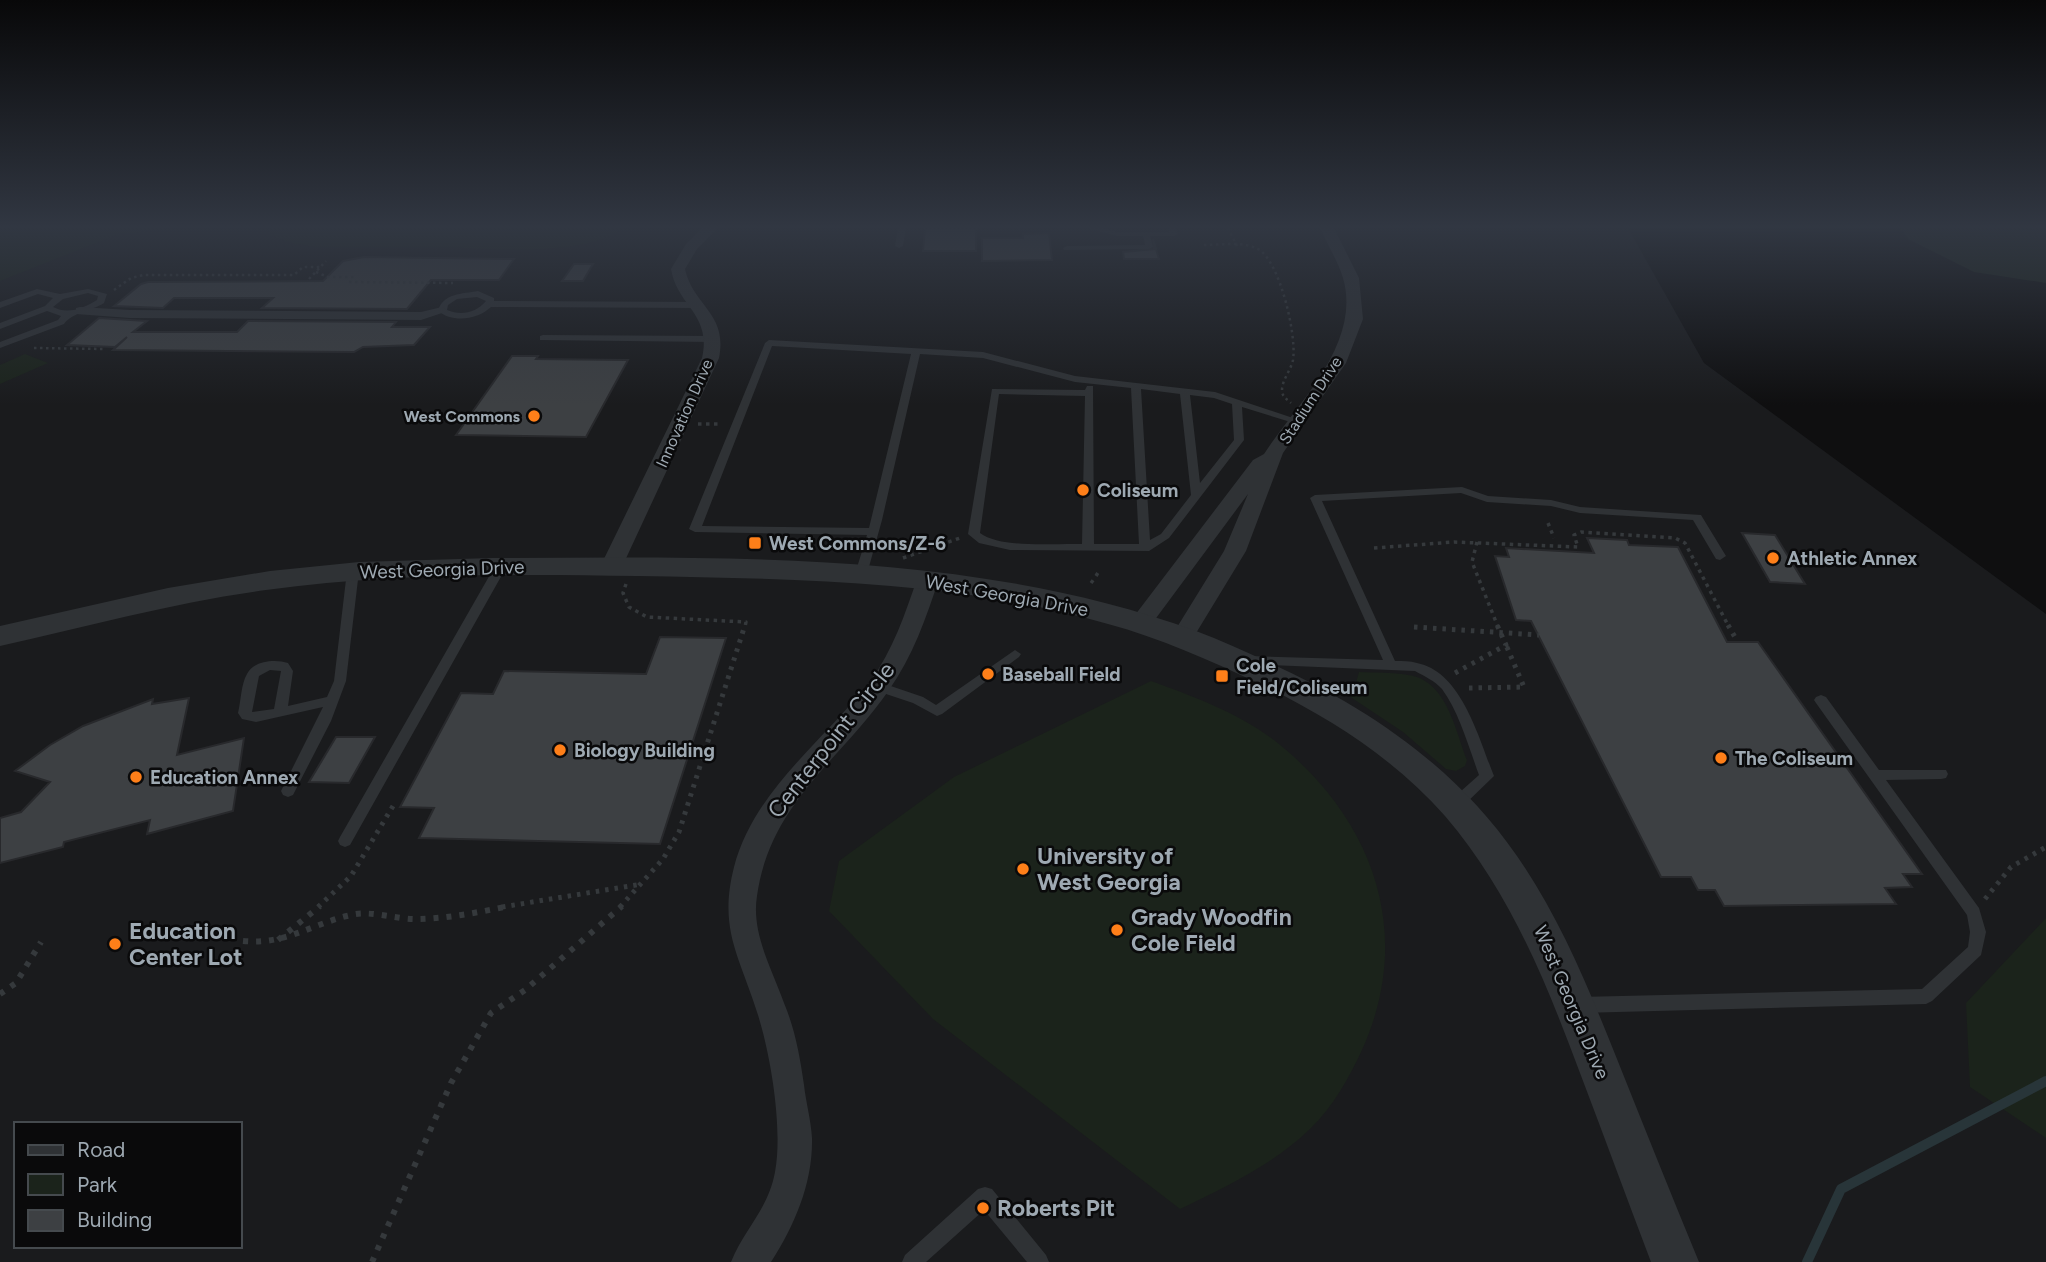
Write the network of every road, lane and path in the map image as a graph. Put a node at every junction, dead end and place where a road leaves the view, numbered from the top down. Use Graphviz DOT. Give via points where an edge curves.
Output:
graph roads {
  1 [pos="120,287"];
  2 [pos="685,287"];
  3 [pos="1278,287"];
  4 [pos="1352,287"];
  5 [pos="103,294"];
  6 [pos="60,297"];
  7 [pos="490,304"];
  8 [pos="0,305"];
  9 [pos="700,306"];
  10 [pos="48,308"];
  11 [pos="442,311"];
  12 [pos="74,312"];
  13 [pos="0,326"];
  14 [pos="543,338"];
  15 [pos="713,339"];
  16 [pos="0,345"];
  17 [pos="27,348"];
  18 [pos="104,348"];
  19 [pos="916,351"];
  20 [pos="1090,381"];
  21 [pos="1136,386"];
  22 [pos="1185,392"];
  23 [pos="1090,393"];
  24 [pos="1292,403"];
  25 [pos="1237,404"];
  26 [pos="1297,421"];
  27 [pos="1275,453"];
  28 [pos="1196,495"];
  29 [pos="1548,523"];
  30 [pos="1565,531"];
  31 [pos="873,532"];
  32 [pos="974,534"];
  33 [pos="1574,535"];
  34 [pos="1554,538"];
  35 [pos="1477,542"];
  36 [pos="1088,547"];
  37 [pos="1145,548"];
  38 [pos="1374,548"];
  39 [pos="1720,556"];
  40 [pos="902,558"];
  41 [pos="501,566"];
  42 [pos="353,571"];
  43 [pos="861,574"];
  44 [pos="619,575"];
  45 [pos="928,579"];
  46 [pos="1140,624"];
  47 [pos="1414,627"];
  48 [pos="1500,632"];
  49 [pos="1539,635"];
  50 [pos="0,636"];
  51 [pos="1182,637"];
  52 [pos="1736,639"];
  53 [pos="1506,645"];
  54 [pos="1016,654"];
  55 [pos="1235,660"];
  56 [pos="1391,665"];
  57 [pos="1455,673"];
  58 [pos="879,687"];
  59 [pos="1469,688"];
  60 [pos="333,700"];
  61 [pos="1821,700"];
  62 [pos="280,713"];
  63 [pos="1941,774"];
  64 [pos="1875,775"];
  65 [pos="288,792"];
  66 [pos="1456,804"];
  67 [pos="393,806"];
  68 [pos="345,841"];
  69 [pos="2046,847"];
  70 [pos="642,884"];
  71 [pos="1974,914"];
  72 [pos="243,941"];
  73 [pos="277,941"];
  74 [pos="41,942"];
  75 [pos="0,994"];
  76 [pos="1575,1005"];
  77 [pos="372,1262"];
  78 [pos="749,1262"];
  79 [pos="912,1262"];
  80 [pos="1039,1262"];
  81 [pos="1675,1262"];
  1 -- 5 [label="path"];
  2 -- 9 [label="street, Innovation Drive"];
  3 -- 24 [label="path" via="1294,348 1282,392"];
  4 -- 26 [label="street, Stadium Drive" via="1355,319 1337,363"];
  5 -- 6 [label="lane" via="88,291"];
  5 -- 12 [label="lane" via="101,301"];
  6 -- 8 [label="lane" via="37,290"];
  6 -- 10 [label="lane"];
  7 -- 9 [label="lane"];
  7 -- 11 [label="lane" via="466,315"];
  7 -- 11 [label="lane" via="489,297 471,294 449,300"];
  9 -- 15 [label="street, Innovation Drive"];
  10 -- 12 [label="lane"];
  10 -- 13 [label="lane"];
  11 -- 12 [label="street" via="407,316"];
  12 -- 16 [label="lane" via="61,322"];
  14 -- 15 [label="lane"];
  15 -- 44 [label="street, Innovation Drive"];
  17 -- 18 [label="path"];
  19 -- 20 [label="lane" via="983,355"];
  19 -- 31 [label="lane"];
  19 -- 31 [label="lane" via="769,343 695,529"];
  20 -- 21 [label="lane"];
  20 -- 23 [label="lane"];
  21 -- 22 [label="lane"];
  21 -- 37 [label="lane"];
  22 -- 25 [label="lane" via="1215,395"];
  22 -- 28 [label="lane"];
  23 -- 32 [label="lane" via="995,391"];
  23 -- 36 [label="lane"];
  25 -- 26 [label="lane"];
  25 -- 28 [label="lane" via="1239,440"];
  26 -- 27 [label="street, Stadium Drive"];
  27 -- 46 [label="street, Stadium Drive" via="1260,464"];
  27 -- 51 [label="street, Stadium Drive" via="1235,551"];
  28 -- 37 [label="lane" via="1165,536"];
  29 -- 34 [label="path"];
  30 -- 33 [label="path"];
  31 -- 43 [label="lane"];
  32 -- 36 [label="lane" via="983,541 1010,546"];
  32 -- 40 [label="path"];
  33 -- 35 [label="path" via="1578,547"];
  33 -- 52 [label="path" via="1681,539"];
  35 -- 38 [label="path"];
  35 -- 48 [label="path" via="1472,562"];
  36 -- 37 [label="lane"];
  39 -- 56 [label="lane" via="1697,517 1580,510 1551,503 1487,499 1462,490 1315,498"];
  41 -- 42 [label="street, West Georgia Drive"];
  41 -- 44 [label="street, West Georgia Drive"];
  41 -- 68 [label="lane"];
  42 -- 50 [label="street, West Georgia Drive" via="266,580"];
  42 -- 60 [label="lane" via="340,681"];
  43 -- 44 [label="street, West Georgia Drive"];
  43 -- 45 [label="street, West Georgia Drive"];
  44 -- 70 [label="path" via="625,601 647,617 747,622 678,832"];
  45 -- 46 [label="street, West Georgia Drive" via="1084,608"];
  45 -- 58 [label="street, Centerpoint Circle" via="902,647"];
  46 -- 51 [label="street, West Georgia Drive"];
  47 -- 48 [label="path"];
  48 -- 49 [label="path"];
  48 -- 53 [label="path"];
  51 -- 55 [label="street, West Georgia Drive"];
  53 -- 57 [label="path"];
  53 -- 59 [label="path" via="1524,687"];
  54 -- 58 [label="lane" via="937,710"];
  55 -- 56 [label="lane"];
  55 -- 66 [label="street, West Georgia Drive" via="1340,711 1394,748"];
  56 -- 66 [label="lane" via="1417,667 1431,674 1445,684 1457,703 1487,776"];
  58 -- 78 [label="street, Centerpoint Circle" via="789,789 754,842 745,873 741,902 745,931 782,1050 795,1140 790,1184 777,1221"];
  60 -- 62 [label="lane"];
  60 -- 65 [label="lane"];
  61 -- 64 [label="lane"];
  63 -- 64 [label="lane"];
  64 -- 71 [label="lane"];
  66 -- 76 [label="street, West Georgia Drive" via="1535,914"];
  67 -- 73 [label="path" via="351,876"];
  69 -- 71 [label="path" via="2024,856 2004,874"];
  70 -- 73 [label="path" via="466,915 415,919 354,914"];
  70 -- 77 [label="path" via="525,990 491,1013 451,1083"];
  71 -- 76 [label="lane" via="1975,950 1926,996"];
  72 -- 73 [label="path"];
  74 -- 75 [label="path" via="16,983"];
  76 -- 81 [label="street, West Georgia Drive"];
  79 -- 80 [label="lane" via="985,1196"];
}
